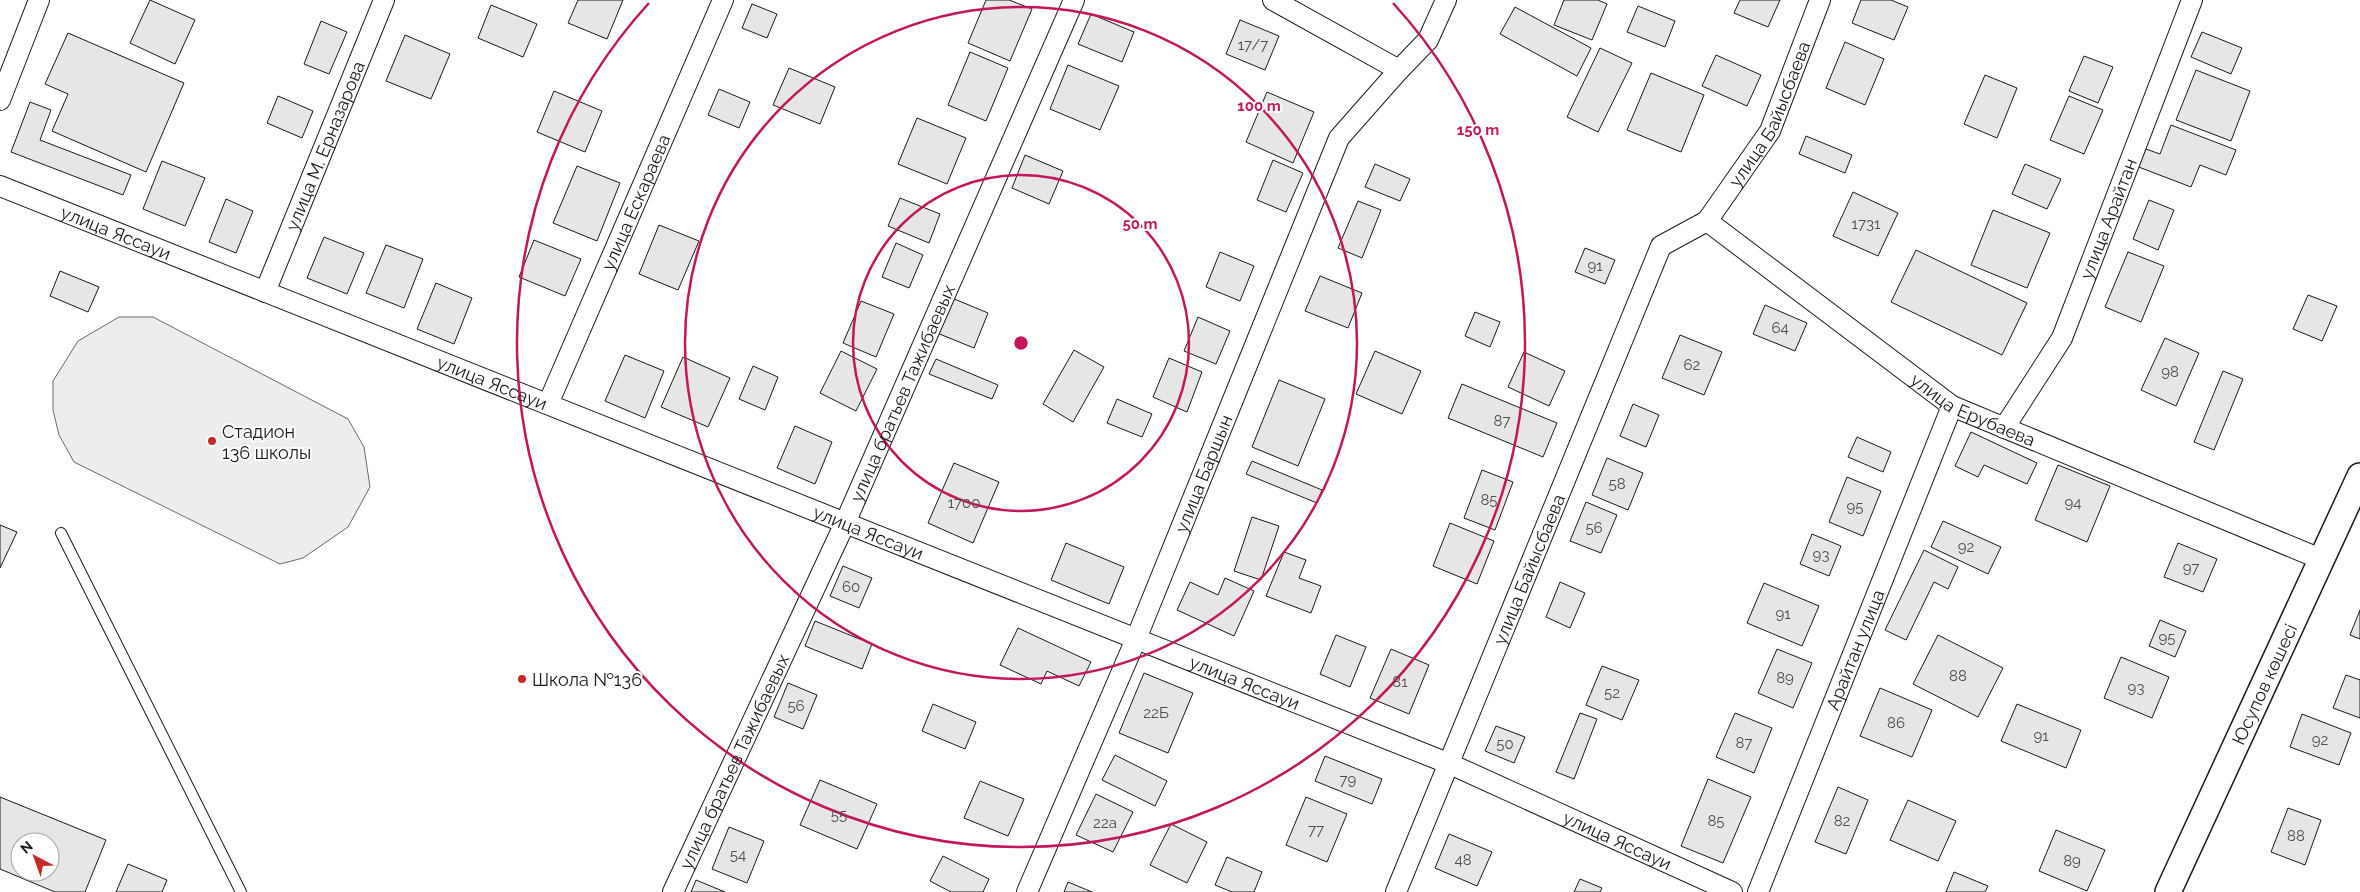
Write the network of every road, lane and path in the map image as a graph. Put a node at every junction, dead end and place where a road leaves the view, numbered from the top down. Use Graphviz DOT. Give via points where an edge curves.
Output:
graph roads {
  1 [pos="39,0"];
  2 [pos="384,0"];
  3 [pos="723,0"];
  4 [pos="1074,0"];
  5 [pos="1273,0"];
  6 [pos="1446,0"];
  7 [pos="1820,0"];
  8 [pos="2192,0"];
  9 [pos="1399,70"];
  10 [pos="0,100"];
  11 [pos="0,186"];
  12 [pos="1707,221"];
  13 [pos="265,292"];
  14 [pos="548,404"];
  15 [pos="1952,406"];
  16 [pos="2004,428"];
  17 [pos="2360,476"];
  18 [pos="845,523"];
  19 [pos="61,533"];
  20 [pos="2323,560"];
  21 [pos="1136,639"];
  22 [pos="1450,764"];
  23 [pos="241,892"];
  24 [pos="673,892"];
  25 [pos="1027,892"];
  26 [pos="1396,892"];
  27 [pos="1732,892"];
  28 [pos="1758,892"];
  29 [pos="2168,892"];
  1 -- 10 [label="street"];
  2 -- 13 [label="street, улица М. Ерназарова"];
  3 -- 14 [label="street, улица Ескараева"];
  4 -- 18 [label="street, улица братьев Тажибаевых"];
  5 -- 9 [label="street"];
  6 -- 9 [label="street" via="1428,40"];
  7 -- 12 [label="street, улица Байысбаева" via="1770,131"];
  8 -- 16 [label="street, улица Арайтан" via="2062,338"];
  9 -- 21 [label="street, улица Баршын" via="1339,138"];
  11 -- 13 [label="street, улица Яссауи"];
  12 -- 15 [label="street, улица Ерубаева"];
  12 -- 22 [label="street, улица Байысбаева" via="1661,246"];
  13 -- 14 [label="street, улица Яссауи"];
  14 -- 18 [label="street, улица Яссауи"];
  15 -- 16 [label="street, улица Ерубаева"];
  15 -- 28 [label="street, Арайтан улица"];
  16 -- 20 [label="street, улица Ерубаева"];
  17 -- 20 [label="street, Юсупов көшесі"];
  18 -- 21 [label="street, улица Яссауи"];
  18 -- 24 [label="street, улица братьев Тажибаевых"];
  19 -- 23 [label="lane"];
  20 -- 29 [label="street, Юсупов көшесі"];
  21 -- 22 [label="street, улица Яссауи"];
  21 -- 25 [label="street, улица Баршын"];
  22 -- 26 [label="street, улица Байысбаева"];
  22 -- 27 [label="street, улица Яссауи"];
}
